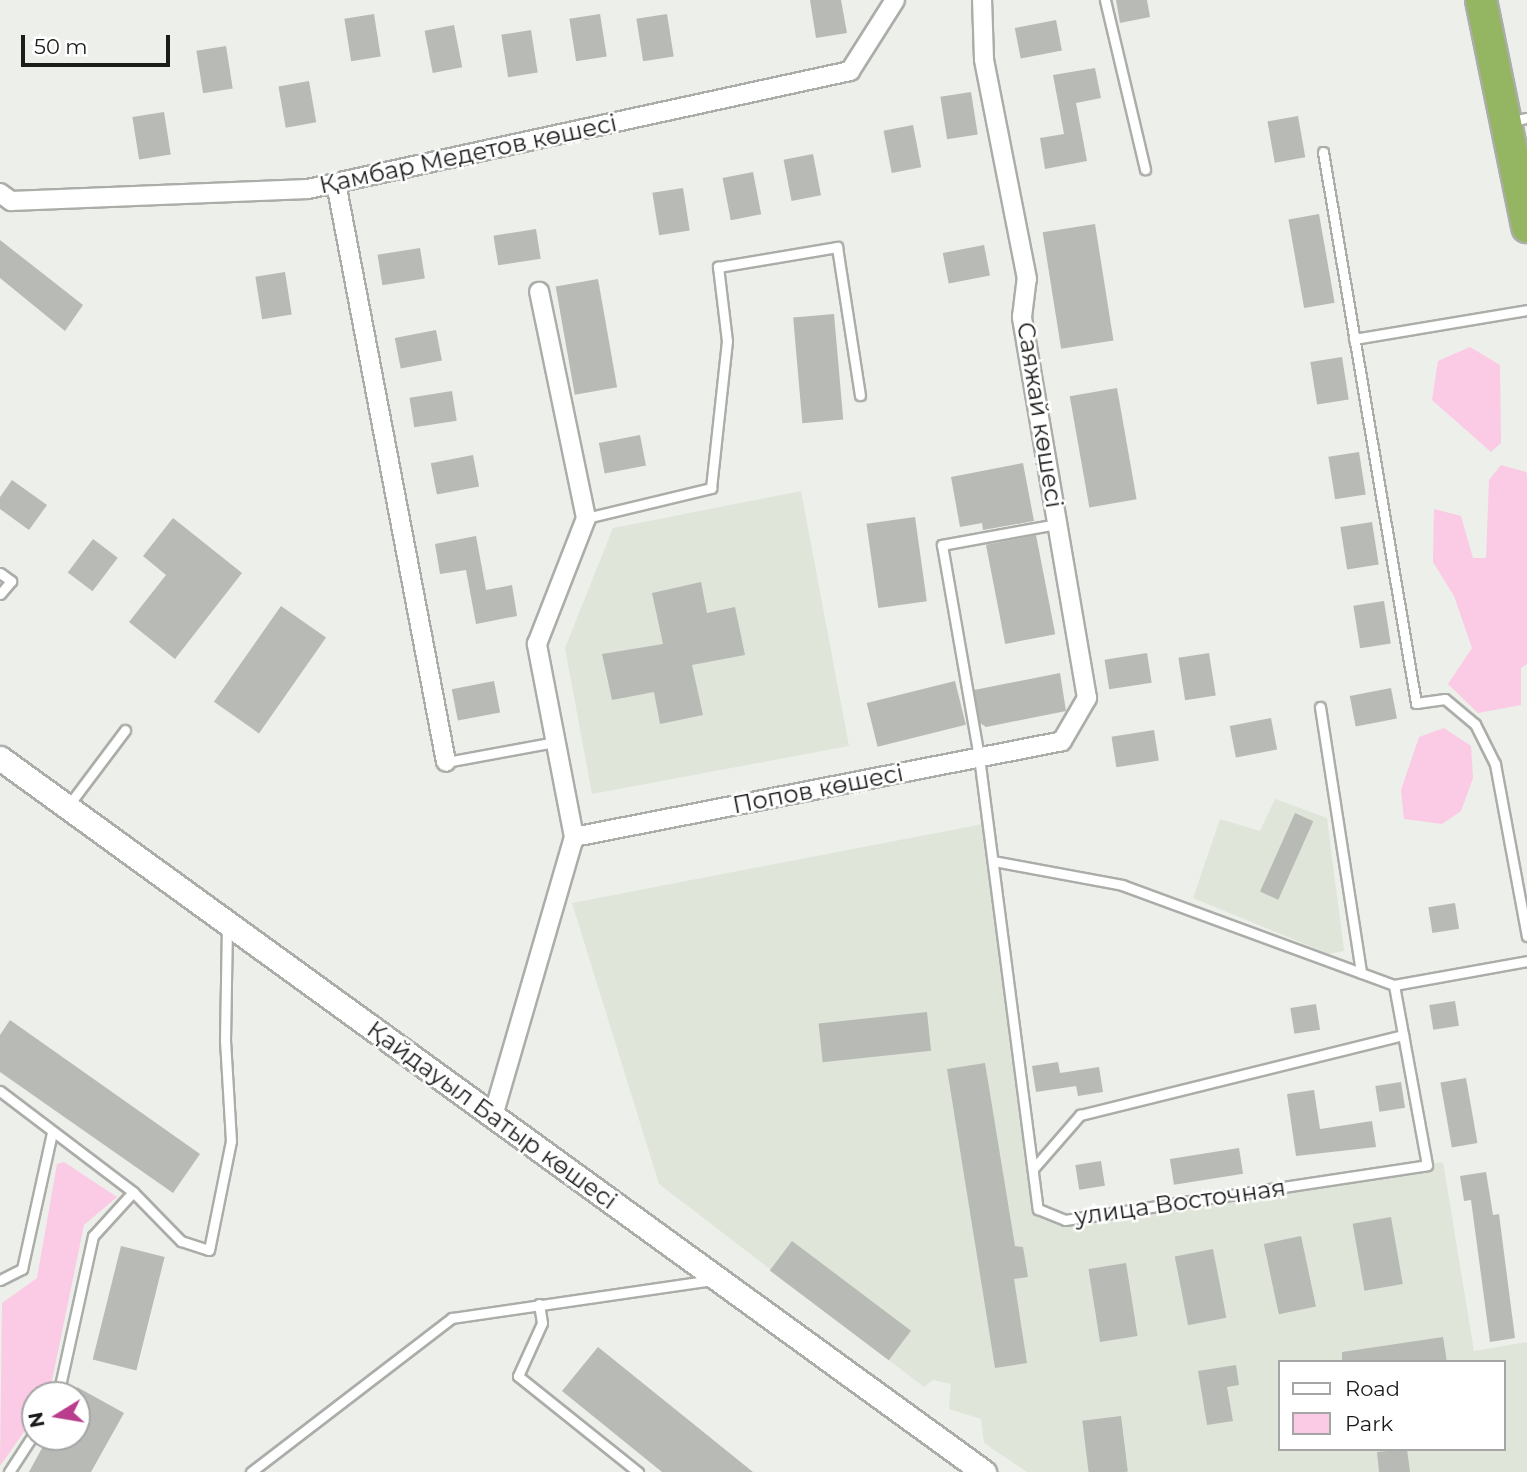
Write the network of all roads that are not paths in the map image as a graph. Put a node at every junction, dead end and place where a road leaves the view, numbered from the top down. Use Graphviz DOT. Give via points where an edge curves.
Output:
graph roads {
  1 [pos="895,0"];
  2 [pos="982,0"];
  3 [pos="1105,0"];
  4 [pos="1481,0"];
  5 [pos="1517,120"];
  6 [pos="1323,152"];
  7 [pos="1145,169"];
  8 [pos="336,183"];
  9 [pos="0,193"];
  10 [pos="1527,227"];
  11 [pos="539,292"];
  12 [pos="1527,310"];
  13 [pos="1354,339"];
  14 [pos="860,395"];
  15 [pos="586,518"];
  16 [pos="1057,524"];
  17 [pos="0,573"];
  18 [pos="0,594"];
  19 [pos="1320,707"];
  20 [pos="125,730"];
  21 [pos="1062,741"];
  22 [pos="555,742"];
  23 [pos="979,757"];
  24 [pos="0,758"];
  25 [pos="446,762"];
  26 [pos="67,807"];
  27 [pos="574,837"];
  28 [pos="993,861"];
  29 [pos="228,923"];
  30 [pos="1527,936"];
  31 [pos="1527,961"];
  32 [pos="1361,973"];
  33 [pos="1394,985"];
  34 [pos="1404,1035"];
  35 [pos="0,1091"];
  36 [pos="492,1116"];
  37 [pos="52,1132"];
  38 [pos="1033,1169"];
  39 [pos="133,1192"];
  40 [pos="718,1279"];
  41 [pos="0,1280"];
  42 [pos="539,1304"];
  43 [pos="61,1381"];
  44 [pos="23,1451"];
  45 [pos="9,1472"];
  46 [pos="251,1472"];
  47 [pos="638,1472"];
  48 [pos="984,1472"];
  1 -- 8 [label="street, Қамбар Медетов көшесі" via="850,71"];
  2 -- 16 [label="street, Саяжай көшесі" via="984,60 1027,279 1022,317"];
  3 -- 7 [label="lane"];
  4 -- 5 [label="highway"];
  5 -- 10 [label="highway"];
  6 -- 13 [label="lane"];
  8 -- 9 [label="street, Қамбар Медетов көшесі" via="308,189 11,201"];
  8 -- 25 [label="street"];
  11 -- 15 [label="street"];
  12 -- 13 [label="lane"];
  13 -- 30 [label="lane" via="1416,703 1445,699 1475,724 1496,764"];
  14 -- 15 [label="lane" via="837,247 718,267 727,341 711,488"];
  15 -- 22 [label="street" via="537,644"];
  16 -- 21 [label="street, Саяжай көшесі" via="1087,698"];
  16 -- 23 [label="lane, улица Восточная" via="942,545"];
  17 -- 18 [label="lane" via="10,581"];
  19 -- 32 [label="lane"];
  20 -- 26 [label="lane"];
  21 -- 23 [label="street, Попов көшесі"];
  22 -- 25 [label="lane"];
  22 -- 27 [label="street"];
  23 -- 27 [label="street, Попов көшесі"];
  23 -- 28 [label="lane, улица Восточная"];
  24 -- 26 [label="street, Қайдауыл Батыр көшесі"];
  26 -- 29 [label="street, Қайдауыл Батыр көшесі"];
  27 -- 36 [label="street"];
  28 -- 32 [label="lane" via="1122,886"];
  28 -- 38 [label="lane, улица Восточная"];
  29 -- 36 [label="street, Қайдауыл Батыр көшесі"];
  29 -- 39 [label="lane" via="225,1040 231,1141 209,1250 181,1241"];
  31 -- 33 [label="lane"];
  32 -- 33 [label="lane"];
  33 -- 34 [label="lane, улица Восточная"];
  34 -- 38 [label="lane" via="1080,1115"];
  34 -- 38 [label="lane, улица Восточная" via="1427,1165 1065,1220 1038,1209"];
  35 -- 37 [label="lane"];
  36 -- 40 [label="street, Қайдауыл Батыр көшесі"];
  37 -- 39 [label="lane"];
  37 -- 41 [label="lane" via="22,1269"];
  39 -- 43 [label="lane" via="93,1236"];
  40 -- 42 [label="lane"];
  40 -- 48 [label="street, Қайдауыл Батыр көшесі"];
  42 -- 46 [label="lane" via="452,1318"];
  42 -- 47 [label="lane" via="542,1323 518,1376"];
  44 -- 45 [label="lane"];
}
